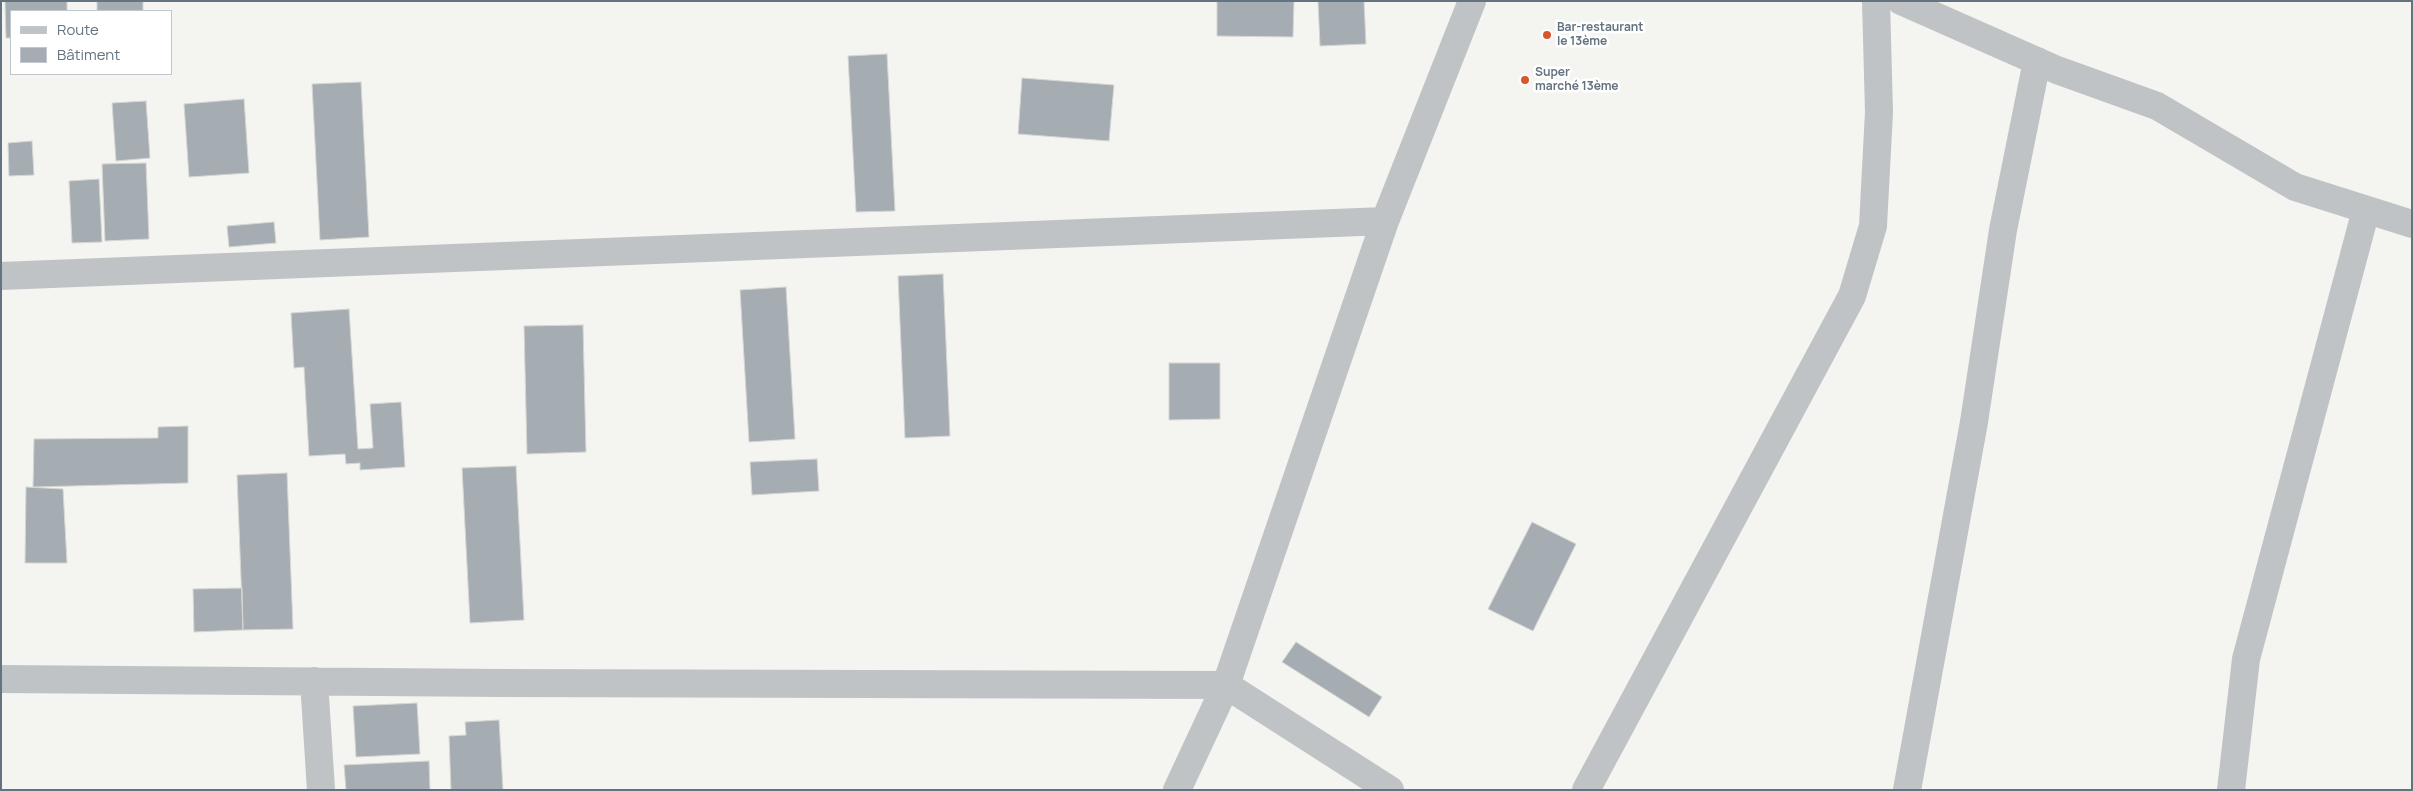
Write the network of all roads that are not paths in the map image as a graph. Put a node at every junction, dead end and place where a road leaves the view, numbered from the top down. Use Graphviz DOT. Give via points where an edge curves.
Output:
graph roads {
  1 [pos="1472,1"];
  2 [pos="1876,1"];
  3 [pos="1901,1"];
  4 [pos="2037,61"];
  5 [pos="2366,210"];
  6 [pos="1386,221"];
  7 [pos="2412,224"];
  8 [pos="1,276"];
  9 [pos="1,679"];
  10 [pos="314,681"];
  11 [pos="1226,685"];
  12 [pos="320,790"];
  13 [pos="1177,790"];
  14 [pos="1390,790"];
  15 [pos="1586,790"];
  16 [pos="1907,790"];
  17 [pos="2231,790"];
  1 -- 6 [label="street"];
  2 -- 15 [label="street" via="1879,112 1873,226 1852,296"];
  3 -- 4 [label="street"];
  4 -- 5 [label="street" via="2156,106 2295,187"];
  4 -- 16 [label="street" via="2003,230 1974,422"];
  5 -- 7 [label="street"];
  5 -- 17 [label="street" via="2246,659"];
  6 -- 8 [label="street"];
  6 -- 11 [label="street"];
  9 -- 10 [label="street"];
  10 -- 11 [label="street"];
  10 -- 12 [label="street"];
  11 -- 13 [label="street"];
  11 -- 14 [label="street"];
}
